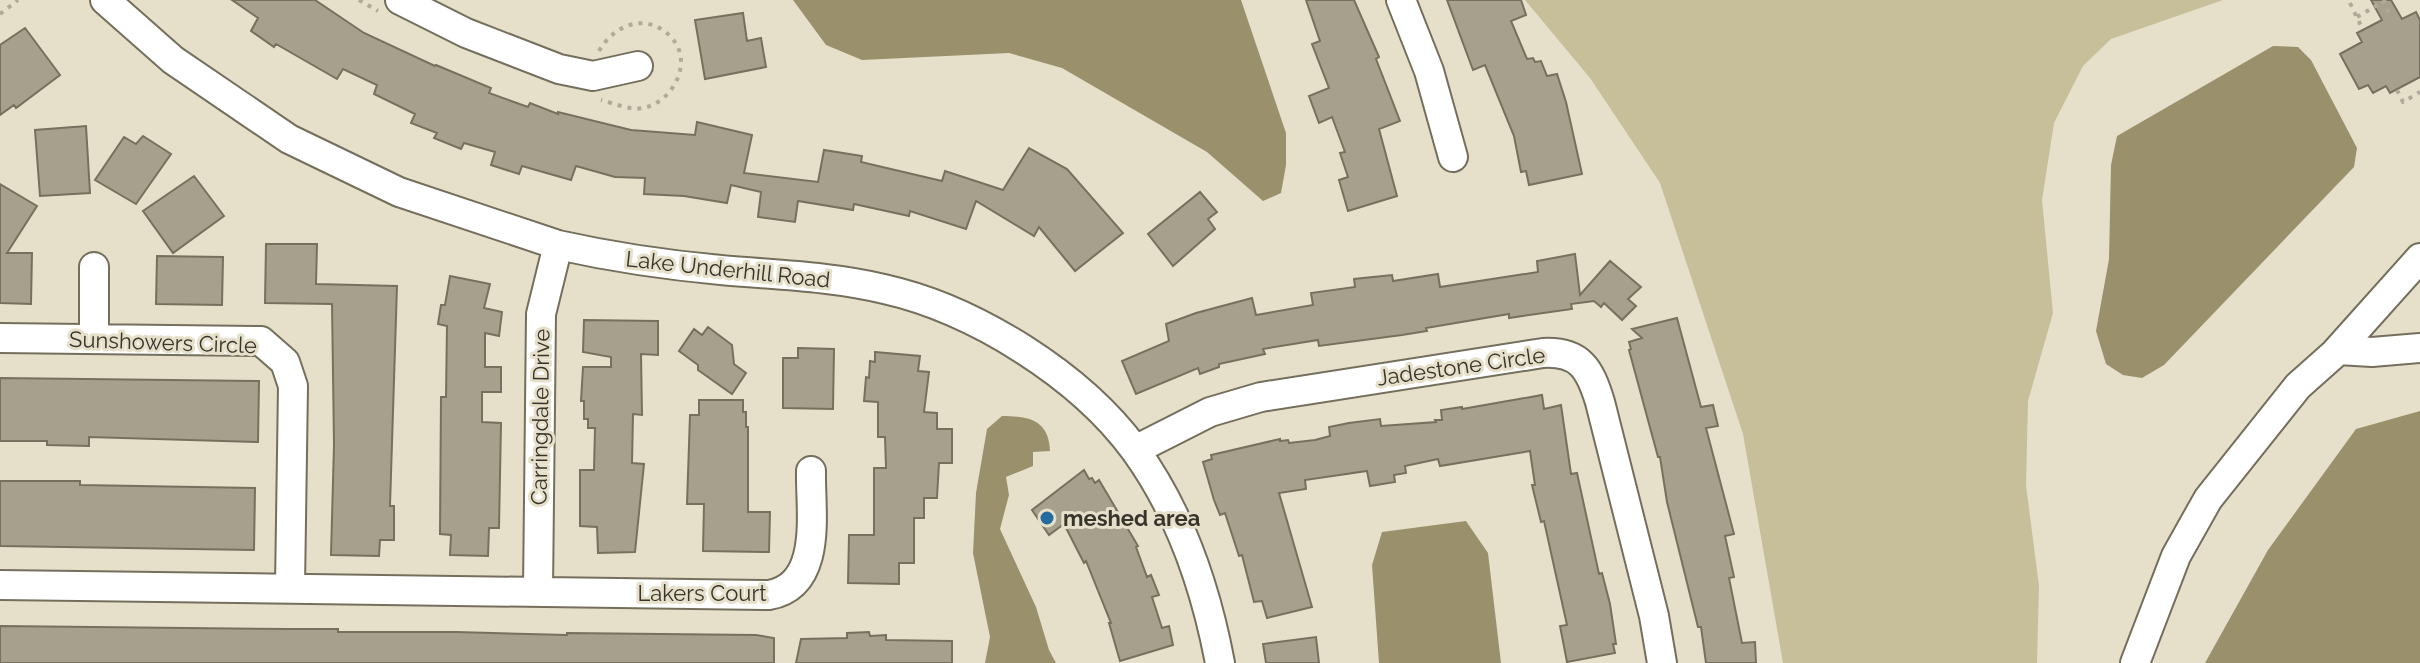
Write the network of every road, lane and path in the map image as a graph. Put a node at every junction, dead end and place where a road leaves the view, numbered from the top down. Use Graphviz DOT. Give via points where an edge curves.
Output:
graph roads {
  1 [pos="18,0"];
  2 [pos="105,0"];
  3 [pos="400,0"];
  4 [pos="1401,0"];
  5 [pos="2384,1"];
  6 [pos="2350,3"];
  7 [pos="0,14"];
  8 [pos="2390,15"];
  9 [pos="2357,17"];
  10 [pos="2363,30"];
  11 [pos="638,66"];
  12 [pos="2397,90"];
  13 [pos="2420,92"];
  14 [pos="1453,157"];
  15 [pos="558,245"];
  16 [pos="2420,258"];
  17 [pos="94,267"];
  18 [pos="0,338"];
  19 [pos="94,338"];
  20 [pos="2420,348"];
  21 [pos="2338,350"];
  22 [pos="1135,450"];
  23 [pos="811,471"];
  24 [pos="0,585"];
  25 [pos="290,587"];
  26 [pos="538,591"];
  27 [pos="1220,663"];
  28 [pos="1662,663"];
  29 [pos="2135,663"];
  1 -- 7 [label="path"];
  2 -- 15 [label="street, Lake Underhill Road" via="173,60 289,139 399,192"];
  3 -- 11 [label="street" via="559,69 593,76"];
  4 -- 14 [label="street"];
  5 -- 8 [label="path"];
  5 -- 9 [label="path"];
  6 -- 9 [label="path"];
  9 -- 10 [label="path"];
  12 -- 13 [label="path" via="2403,102"];
  15 -- 22 [label="street, Lake Underhill Road" via="697,268 826,279 913,296 971,320 1049,368"];
  15 -- 26 [label="street, Carringdale Drive" via="541,314"];
  16 -- 21 [label="street"];
  17 -- 19 [label="street"];
  18 -- 19 [label="street, Sunshowers Circle"];
  19 -- 25 [label="street, Sunshowers Circle" via="261,341 285,362 293,386"];
  20 -- 21 [label="street"];
  21 -- 29 [label="street" via="2298,386 2208,499 2176,556"];
  22 -- 27 [label="street, Lake Underhill Road" via="1190,554"];
  22 -- 28 [label="street, Jadestone Circle" via="1210,412 1261,397 1543,353 1565,354 1581,363 1596,388"];
  23 -- 26 [label="street, Lakers Court" via="809,552 799,577 782,591"];
  24 -- 25 [label="street"];
  25 -- 26 [label="street"];
}
